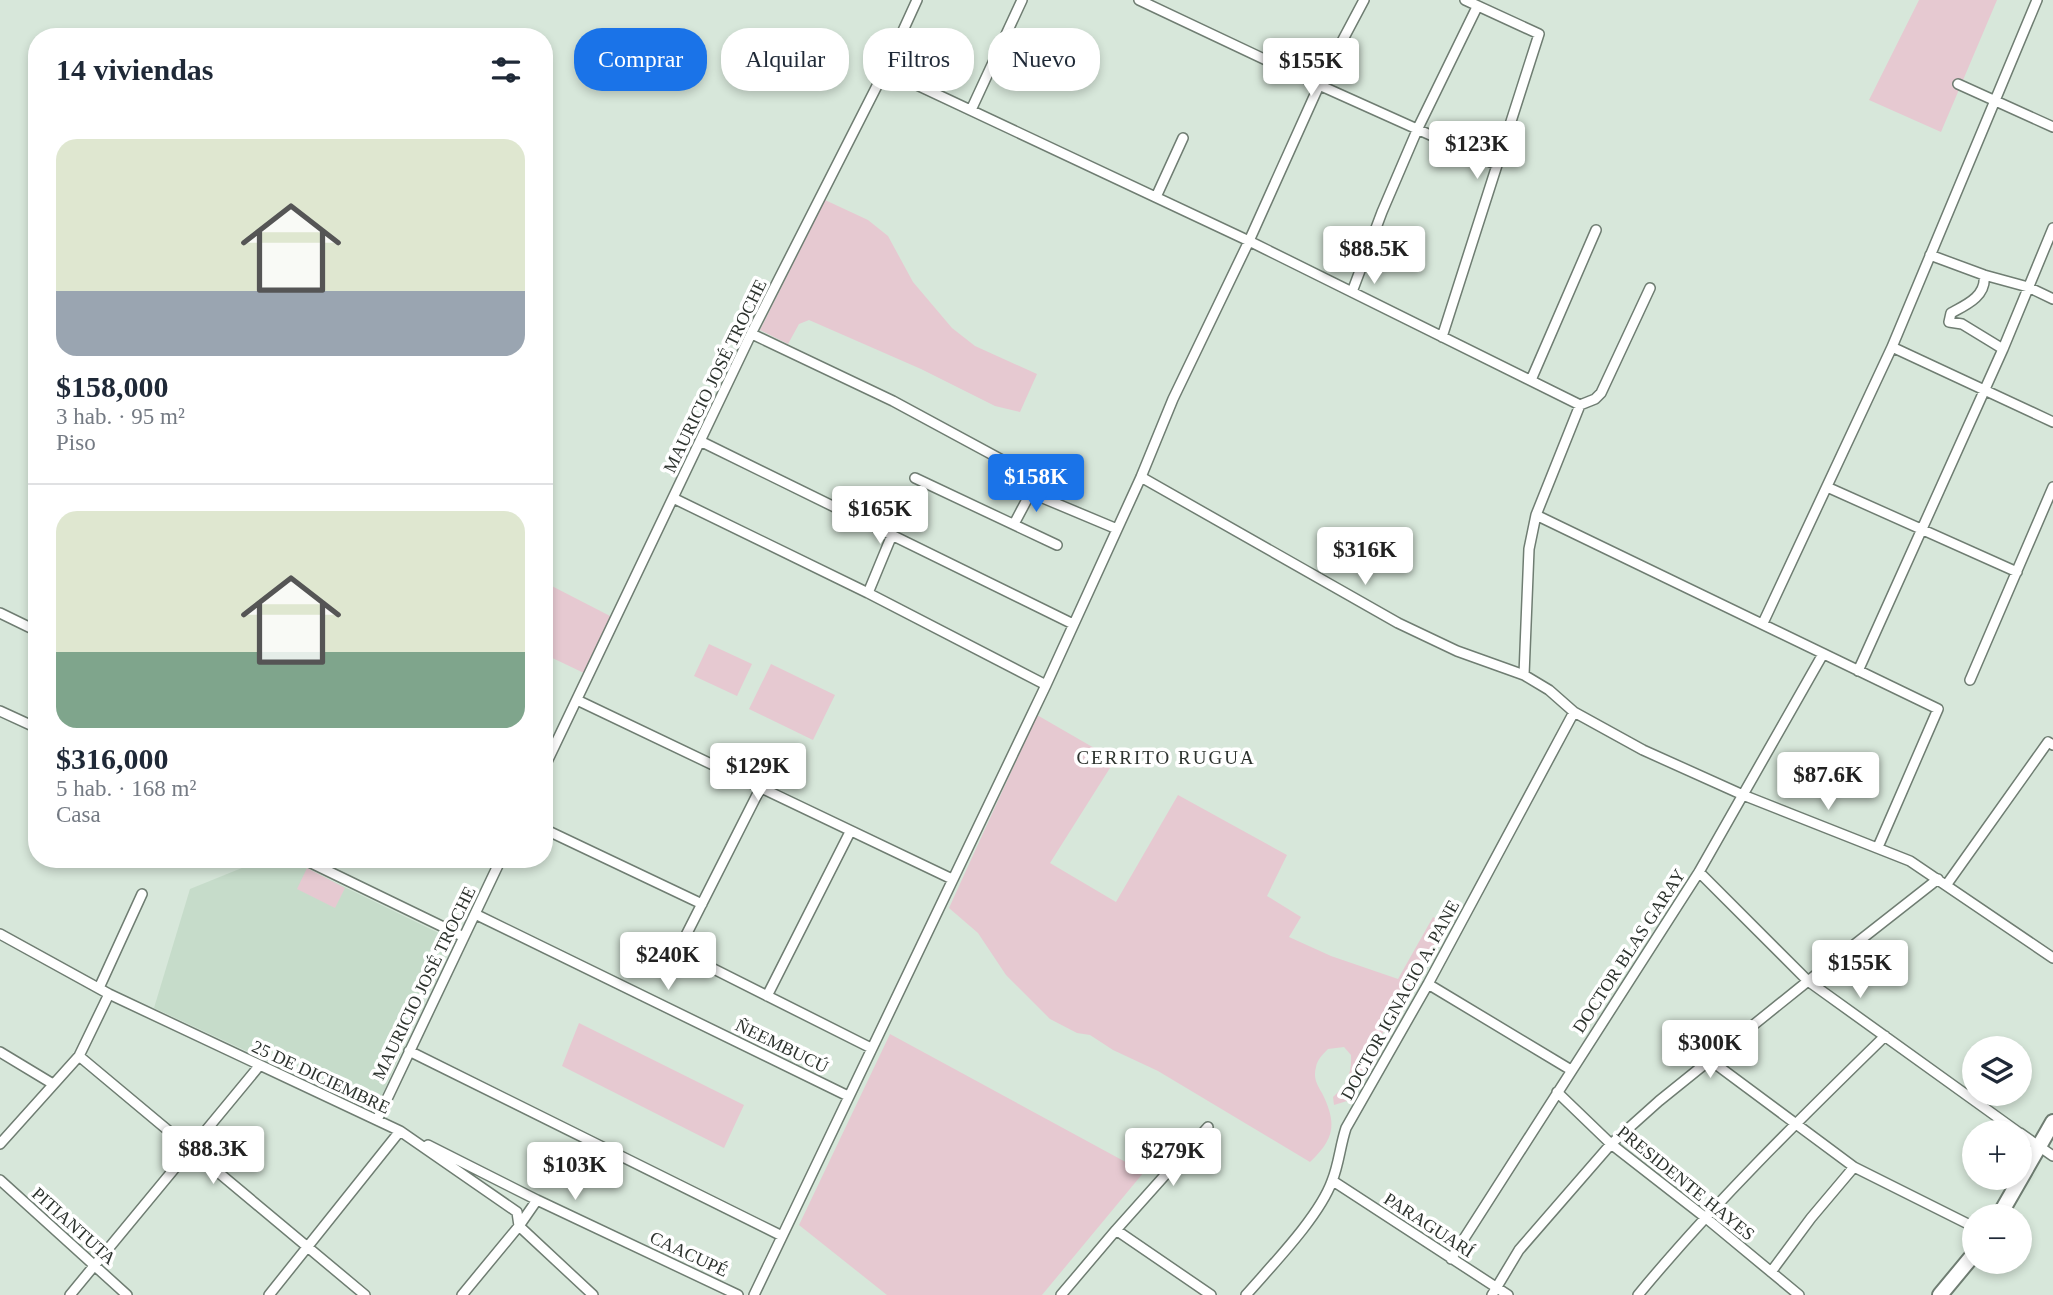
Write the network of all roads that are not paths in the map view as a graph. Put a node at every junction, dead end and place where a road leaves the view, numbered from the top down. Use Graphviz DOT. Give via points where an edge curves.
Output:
graph roads {
  1 [pos="1022,0"];
  2 [pos="1139,0"];
  3 [pos="1364,0"];
  4 [pos="1465,0"];
  5 [pos="2037,0"];
  6 [pos="914,1"];
  7 [pos="1477,7"];
  8 [pos="902,28"];
  9 [pos="1958,84"];
  10 [pos="1319,85"];
  11 [pos="874,91"];
  12 [pos="931,91"];
  13 [pos="1994,99"];
  14 [pos="971,110"];
  15 [pos="2053,127"];
  16 [pos="1418,128"];
  17 [pos="1183,138"];
  18 [pos="1497,164"];
  19 [pos="1156,197"];
  20 [pos="2053,228"];
  21 [pos="1596,229"];
  22 [pos="1249,241"];
  23 [pos="1930,255"];
  24 [pos="1984,275"];
  25 [pos="2028,287"];
  26 [pos="1650,288"];
  27 [pos="1352,292"];
  28 [pos="2053,299"];
  29 [pos="752,334"];
  30 [pos="1442,337"];
  31 [pos="1892,346"];
  32 [pos="2003,349"];
  33 [pos="1531,380"];
  34 [pos="1983,390"];
  35 [pos="1580,405"];
  36 [pos="2053,422"];
  37 [pos="700,441"];
  38 [pos="1141,477"];
  39 [pos="915,478"];
  40 [pos="1827,487"];
  41 [pos="2053,487"];
  42 [pos="1032,490"];
  43 [pos="673,498"];
  44 [pos="1536,515"];
  45 [pos="1014,524"];
  46 [pos="1117,529"];
  47 [pos="1922,529"];
  48 [pos="892,535"];
  49 [pos="1057,545"];
  50 [pos="2017,572"];
  51 [pos="868,593"];
  52 [pos="0,613"];
  53 [pos="1763,623"];
  54 [pos="1073,624"];
  55 [pos="28,627"];
  56 [pos="1823,654"];
  57 [pos="1858,671"];
  58 [pos="1524,675"];
  59 [pos="1970,680"];
  60 [pos="1046,685"];
  61 [pos="577,700"];
  62 [pos="0,711"];
  63 [pos="1574,712"];
  64 [pos="28,724"];
  65 [pos="2053,745"];
  66 [pos="553,749"];
  67 [pos="761,787"];
  68 [pos="1743,795"];
  69 [pos="850,832"];
  70 [pos="553,833"];
  71 [pos="1878,847"];
  72 [pos="322,868"];
  73 [pos="497,868"];
  74 [pos="1699,872"];
  75 [pos="952,879"];
  76 [pos="1943,882"];
  77 [pos="142,894"];
  78 [pos="702,904"];
  79 [pos="475,914"];
  80 [pos="0,934"];
  81 [pos="464,937"];
  82 [pos="2053,958"];
  83 [pos="1808,981"];
  84 [pos="1428,984"];
  85 [pos="99,988"];
  86 [pos="109,994"];
  87 [pos="767,996"];
  88 [pos="1885,1036"];
  89 [pos="871,1048"];
  90 [pos="410,1051"];
  91 [pos="0,1052"];
  92 [pos="79,1056"];
  93 [pos="1710,1060"];
  94 [pos="260,1065"];
  95 [pos="1571,1070"];
  96 [pos="53,1084"];
  97 [pos="1557,1092"];
  98 [pos="848,1096"];
  99 [pos="377,1120"];
  100 [pos="2001,1120"];
  101 [pos="2053,1122"];
  102 [pos="1795,1124"];
  103 [pos="1208,1127"];
  104 [pos="400,1132"];
  105 [pos="2032,1142"];
  106 [pos="0,1144"];
  107 [pos="1611,1144"];
  108 [pos="190,1147"];
  109 [pos="2039,1147"];
  110 [pos="2053,1156"];
  111 [pos="1854,1167"];
  112 [pos="0,1180"];
  113 [pos="1333,1181"];
  114 [pos="537,1200"];
  115 [pos="2006,1204"];
  116 [pos="1706,1218"];
  117 [pos="1962,1221"];
  118 [pos="519,1226"];
  119 [pos="1116,1230"];
  120 [pos="782,1236"];
  121 [pos="308,1247"];
  122 [pos="1451,1259"];
  123 [pos="94,1266"];
  124 [pos="1962,1268"];
  125 [pos="1771,1272"];
  126 [pos="1494,1291"];
  127 [pos="70,1295"];
  128 [pos="127,1295"];
  129 [pos="269,1295"];
  130 [pos="365,1295"];
  131 [pos="462,1295"];
  132 [pos="593,1295"];
  133 [pos="738,1295"];
  134 [pos="754,1295"];
  135 [pos="1061,1295"];
  136 [pos="1211,1295"];
  137 [pos="1247,1295"];
  138 [pos="1508,1295"];
  139 [pos="1638,1295"];
  140 [pos="1799,1295"];
  141 [pos="1940,1295"];
  1 -- 14 [label="street"];
  2 -- 10 [label="street"];
  3 -- 10 [label="street"];
  4 -- 7 [label="street"];
  5 -- 13 [label="street"];
  6 -- 8 [label="street, MAURICIO JOSÉ TROCHE"];
  7 -- 16 [label="street"];
  7 -- 18 [label="street" via="1539,34"];
  9 -- 13 [label="street"];
  10 -- 16 [label="street"];
  10 -- 22 [label="street"];
  11 -- 29 [label="street, MAURICIO JOSÉ TROCHE"];
  12 -- 14 [label="street"];
  13 -- 15 [label="street"];
  13 -- 23 [label="street"];
  14 -- 19 [label="street"];
  16 -- 18 [label="street"];
  16 -- 27 [label="street"];
  17 -- 19 [label="street"];
  18 -- 30 [label="street"];
  19 -- 22 [label="street"];
  20 -- 25 [label="street"];
  21 -- 33 [label="street"];
  22 -- 27 [label="street"];
  22 -- 38 [label="street"];
  23 -- 24 [label="street"];
  23 -- 31 [label="street"];
  24 -- 25 [label="street"];
  24 -- 32 [label="street" via="1974,302 1951,313 1949,323 1962,324"];
  25 -- 28 [label="street"];
  25 -- 32 [label="street"];
  26 -- 35 [label="street" via="1601,393"];
  27 -- 30 [label="street"];
  29 -- 37 [label="street, MAURICIO JOSÉ TROCHE"];
  29 -- 42 [label="street" via="893,401 1017,468"];
  30 -- 33 [label="street"];
  31 -- 34 [label="street"];
  31 -- 40 [label="street"];
  32 -- 34 [label="street"];
  33 -- 35 [label="street"];
  34 -- 36 [label="street"];
  34 -- 47 [label="street"];
  35 -- 44 [label="street"];
  37 -- 43 [label="street, MAURICIO JOSÉ TROCHE"];
  37 -- 48 [label="street"];
  38 -- 46 [label="street"];
  38 -- 58 [label="street" via="1398,623"];
  39 -- 45 [label="street"];
  40 -- 47 [label="street"];
  40 -- 53 [label="street"];
  41 -- 50 [label="street"];
  42 -- 45 [label="street"];
  42 -- 46 [label="street"];
  43 -- 51 [label="street"];
  43 -- 61 [label="street, MAURICIO JOSÉ TROCHE"];
  44 -- 53 [label="street"];
  44 -- 58 [label="street" via="1529,549"];
  45 -- 49 [label="street"];
  46 -- 54 [label="street"];
  47 -- 50 [label="street"];
  47 -- 57 [label="street"];
  48 -- 51 [label="street"];
  48 -- 54 [label="street"];
  50 -- 59 [label="street"];
  51 -- 60 [label="street"];
  52 -- 55 [label="street"];
  53 -- 56 [label="street"];
  54 -- 60 [label="street"];
  56 -- 57 [label="street"];
  56 -- 68 [label="street, DOCTOR BLAS GARAY"];
  57 -- 71 [label="street" via="1938,709"];
  58 -- 63 [label="street"];
  60 -- 75 [label="street"];
  61 -- 66 [label="street, MAURICIO JOSÉ TROCHE"];
  61 -- 67 [label="street"];
  62 -- 64 [label="street"];
  63 -- 68 [label="street" via="1643,750"];
  63 -- 84 [label="street, DOCTOR IGNACIO A. PANE"];
  65 -- 76 [label="street" via="2048,742"];
  67 -- 69 [label="street"];
  67 -- 78 [label="street"];
  68 -- 71 [label="street"];
  68 -- 74 [label="street, DOCTOR BLAS GARAY"];
  69 -- 75 [label="street"];
  69 -- 87 [label="street"];
  70 -- 78 [label="street"];
  71 -- 76 [label="street"];
  72 -- 81 [label="street"];
  73 -- 79 [label="street, MAURICIO JOSÉ TROCHE"];
  74 -- 83 [label="street"];
  74 -- 95 [label="street, DOCTOR BLAS GARAY"];
  75 -- 89 [label="street"];
  76 -- 82 [label="street"];
  76 -- 83 [label="street"];
  77 -- 85 [label="street"];
  78 -- 87 [label="street" via="678,951"];
  79 -- 81 [label="street, MAURICIO JOSÉ TROCHE"];
  79 -- 98 [label="street, ÑEEMBUCÚ"];
  80 -- 85 [label="street, 25 DE DICIEMBRE"];
  81 -- 90 [label="street, MAURICIO JOSÉ TROCHE"];
  83 -- 88 [label="street"];
  83 -- 93 [label="street"];
  84 -- 95 [label="street"];
  84 -- 113 [label="street, DOCTOR IGNACIO A. PANE" via="1346,1128"];
  85 -- 86 [label="street, 25 DE DICIEMBRE"];
  86 -- 92 [label="street"];
  86 -- 94 [label="street, 25 DE DICIEMBRE"];
  87 -- 89 [label="street"];
  88 -- 100 [label="street"];
  88 -- 102 [label="street"];
  89 -- 98 [label="street"];
  90 -- 99 [label="street, MAURICIO JOSÉ TROCHE"];
  90 -- 120 [label="street"];
  91 -- 96 [label="street"];
  92 -- 96 [label="street"];
  92 -- 108 [label="street"];
  93 -- 102 [label="street"];
  93 -- 107 [label="street"];
  94 -- 99 [label="street, 25 DE DICIEMBRE"];
  94 -- 108 [label="street"];
  95 -- 97 [label="street, DOCTOR BLAS GARAY"];
  96 -- 106 [label="street"];
  97 -- 107 [label="street, PRESIDENTE HAYES"];
  97 -- 122 [label="street, DOCTOR BLAS GARAY"];
  98 -- 120 [label="street"];
  99 -- 104 [label="street, 25 DE DICIEMBRE"];
  101 -- 109 [label="highway"];
  102 -- 111 [label="street"];
  102 -- 116 [label="street"];
  103 -- 119 [label="street"];
  104 -- 114 [label="street, CAACUPÉ"];
  104 -- 118 [label="street, 25 DE DICIEMBRE" via="517,1212"];
  104 -- 121 [label="street"];
  105 -- 109 [label="street"];
  107 -- 116 [label="street, PRESIDENTE HAYES"];
  107 -- 126 [label="street" via="1519,1250"];
  108 -- 121 [label="street"];
  108 -- 123 [label="street"];
  109 -- 110 [label="street"];
  109 -- 115 [label="highway"];
  111 -- 117 [label="street"];
  111 -- 125 [label="street"];
  112 -- 123 [label="street, PITIANTUTA"];
  113 -- 122 [label="street, PARAGUARÍ"];
  113 -- 137 [label="street, DOCTOR IGNACIO A. PANE" via="1319,1208"];
  114 -- 118 [label="street"];
  114 -- 133 [label="street, CAACUPÉ"];
  116 -- 125 [label="street, PRESIDENTE HAYES"];
  116 -- 139 [label="street"];
  118 -- 131 [label="street"];
  118 -- 132 [label="street, 25 DE DICIEMBRE"];
  119 -- 135 [label="street"];
  119 -- 136 [label="street"];
  120 -- 134 [label="street"];
  121 -- 129 [label="street"];
  121 -- 130 [label="street"];
  122 -- 126 [label="street, PARAGUARÍ"];
  123 -- 127 [label="street"];
  123 -- 128 [label="street, PITIANTUTA"];
  124 -- 141 [label="highway"];
  125 -- 140 [label="street, PRESIDENTE HAYES"];
  126 -- 138 [label="street, PARAGUARÍ"];
}
